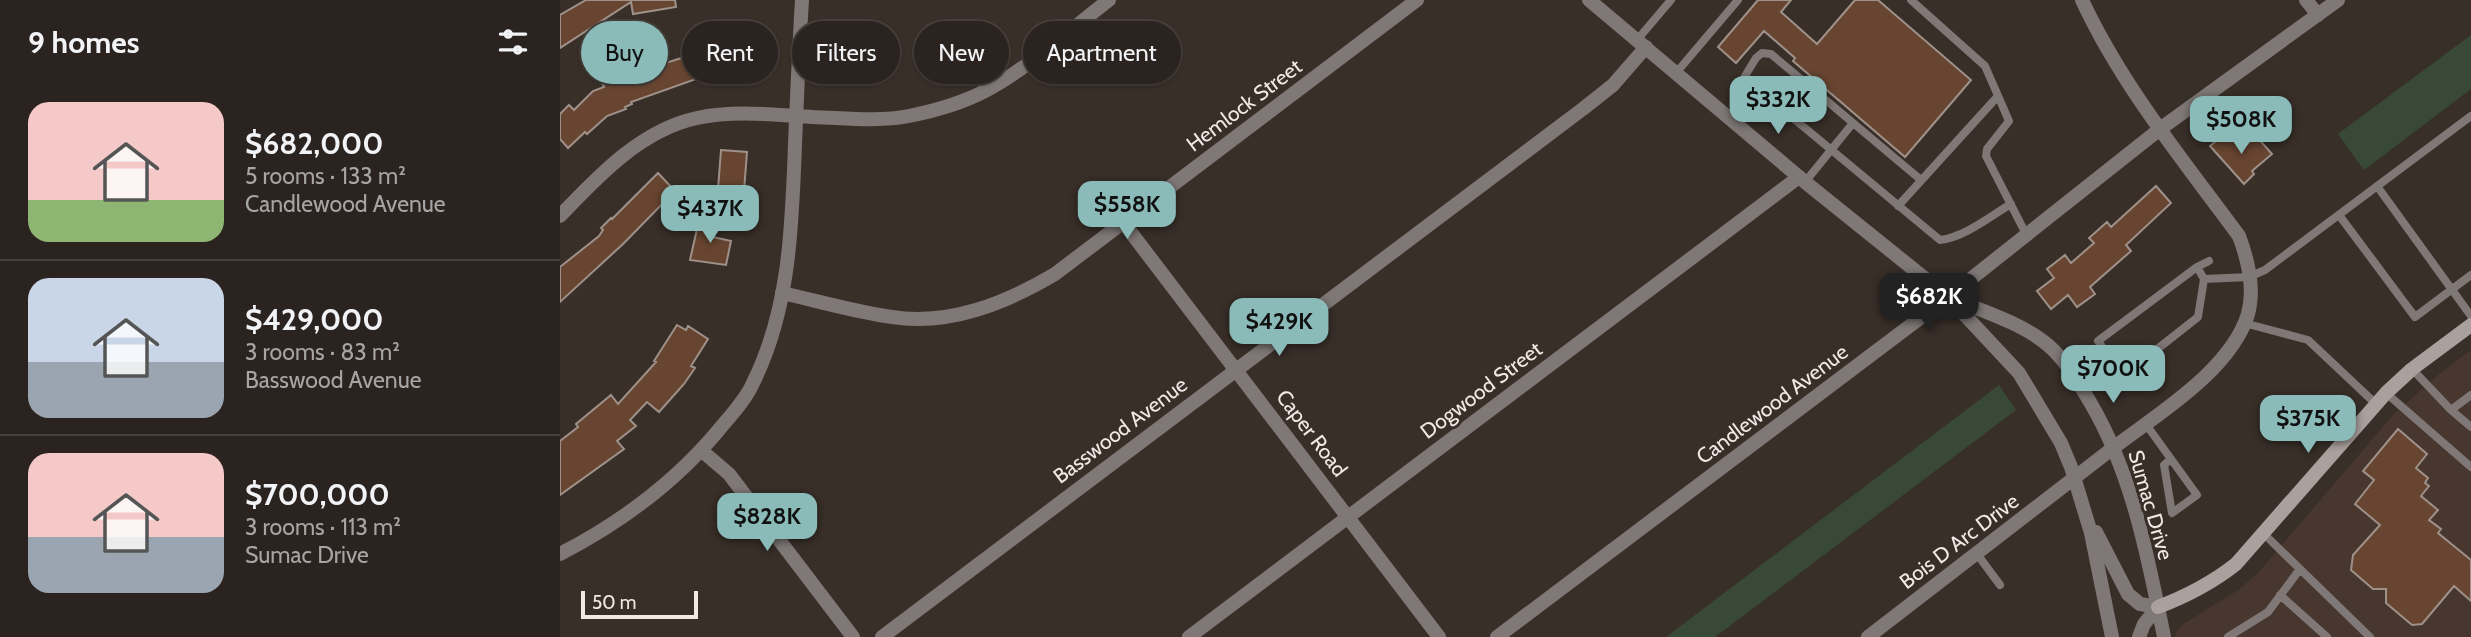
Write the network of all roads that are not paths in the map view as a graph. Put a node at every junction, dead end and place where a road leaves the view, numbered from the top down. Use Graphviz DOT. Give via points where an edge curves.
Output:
graph roads {
  1 [pos="802,0"];
  2 [pos="1109,0"];
  3 [pos="1417,0"];
  4 [pos="1589,0"];
  5 [pos="1671,0"];
  6 [pos="1738,0"];
  7 [pos="1911,0"];
  8 [pos="2082,0"];
  9 [pos="2306,0"];
  10 [pos="2339,0"];
  11 [pos="2318,15"];
  12 [pos="1641,43"];
  13 [pos="1676,73"];
  14 [pos="1998,96"];
  15 [pos="796,116"];
  16 [pos="2471,116"];
  17 [pos="1853,122"];
  18 [pos="2160,129"];
  19 [pos="1832,150"];
  20 [pos="1802,179"];
  21 [pos="1921,180"];
  22 [pos="2377,186"];
  23 [pos="2011,204"];
  24 [pos="1898,206"];
  25 [pos="2339,215"];
  26 [pos="560,216"];
  27 [pos="1123,222"];
  28 [pos="2027,236"];
  29 [pos="2209,261"];
  30 [pos="2197,267"];
  31 [pos="2471,275"];
  32 [pos="2249,277"];
  33 [pos="2204,279"];
  34 [pos="2452,289"];
  35 [pos="782,293"];
  36 [pos="1948,297"];
  37 [pos="2471,316"];
  38 [pos="2244,323"];
  39 [pos="2471,325"];
  40 [pos="1237,368"];
  41 [pos="2412,369"];
  42 [pos="2471,395"];
  43 [pos="2381,399"];
  44 [pos="2451,410"];
  45 [pos="2145,423"];
  46 [pos="2471,427"];
  47 [pos="2113,449"];
  48 [pos="702,451"];
  49 [pos="2171,459"];
  50 [pos="2471,467"];
  51 [pos="2075,479"];
  52 [pos="2084,509"];
  53 [pos="1348,516"];
  54 [pos="2264,534"];
  55 [pos="560,554"];
  56 [pos="1977,554"];
  57 [pos="2300,569"];
  58 [pos="2000,585"];
  59 [pos="2280,595"];
  60 [pos="2158,607"];
  61 [pos="853,637"];
  62 [pos="882,637"];
  63 [pos="1189,637"];
  64 [pos="1439,637"];
  65 [pos="1497,637"];
  66 [pos="1868,637"];
  67 [pos="2112,637"];
  68 [pos="2139,637"];
  69 [pos="2164,637"];
  70 [pos="2228,637"];
  71 [pos="2327,637"];
  72 [pos="2370,637"];
  1 -- 15 [label="street"];
  2 -- 15 [label="street" via="985,91 943,107 907,117"];
  3 -- 27 [label="street, Hemlock Street"];
  4 -- 12 [label="street, Sumac Drive"];
  5 -- 12 [label="lane"];
  6 -- 13 [label="lane"];
  7 -- 14 [label="lane" via="1985,66"];
  8 -- 18 [label="street" via="2122,75"];
  9 -- 11 [label="street"];
  10 -- 11 [label="street, Candlewood Avenue"];
  11 -- 18 [label="street, Candlewood Avenue"];
  12 -- 13 [label="street, Sumac Drive"];
  12 -- 40 [label="street, Basswood Avenue" via="1614,85"];
  13 -- 20 [label="street, Sumac Drive"];
  14 -- 21 [label="lane"];
  14 -- 23 [label="lane" via="2009,121 1986,156"];
  15 -- 26 [label="street" via="731,114 668,127 618,158"];
  15 -- 35 [label="street" via="792,235"];
  16 -- 22 [label="lane"];
  17 -- 19 [label="lane"];
  17 -- 19 [label="lane" via="1771,54 1756,58 1745,76"];
  17 -- 21 [label="lane"];
  18 -- 28 [label="street, Candlewood Avenue"];
  18 -- 32 [label="street" via="2239,236"];
  19 -- 20 [label="lane"];
  19 -- 24 [label="lane"];
  20 -- 36 [label="street, Sumac Drive"];
  20 -- 53 [label="street, Dogwood Street"];
  21 -- 24 [label="lane"];
  22 -- 25 [label="lane"];
  22 -- 34 [label="lane"];
  23 -- 24 [label="lane" via="1966,231 1940,240"];
  23 -- 28 [label="lane"];
  25 -- 32 [label="lane"];
  25 -- 34 [label="lane" via="2415,317"];
  27 -- 35 [label="street, Hemlock Street" via="1025,292 958,315 894,318"];
  27 -- 40 [label="street, Caper Road"];
  28 -- 36 [label="street, Candlewood Avenue"];
  29 -- 30 [label="lane"];
  30 -- 33 [label="lane"];
  30 -- 33 [label="lane" via="2098,341 2123,376 2198,317"];
  31 -- 34 [label="lane"];
  32 -- 33 [label="lane"];
  32 -- 38 [label="street"];
  34 -- 37 [label="lane"];
  35 -- 48 [label="street" via="766,356 752,386"];
  36 -- 47 [label="street, Sumac Drive" via="2010,322 2047,344 2078,380"];
  36 -- 51 [label="street, Sumac Drive" via="2019,373 2061,443"];
  36 -- 65 [label="street, Candlewood Avenue"];
  38 -- 43 [label="lane" via="2308,340"];
  38 -- 45 [label="street, Bois D Arc Drive" via="2217,366"];
  39 -- 41 [label="main road"];
  40 -- 53 [label="street, Caper Road"];
  40 -- 62 [label="street, Basswood Avenue"];
  41 -- 43 [label="main road"];
  41 -- 44 [label="lane"];
  42 -- 44 [label="lane"];
  43 -- 50 [label="lane"];
  43 -- 54 [label="main road"];
  44 -- 46 [label="lane"];
  45 -- 47 [label="street, Bois D Arc Drive"];
  45 -- 49 [label="lane"];
  47 -- 51 [label="street, Bois D Arc Drive"];
  47 -- 60 [label="street, Sumac Drive" via="2125,475"];
  48 -- 55 [label="street" via="633,509"];
  48 -- 61 [label="street" via="729,474"];
  49 -- 49 [label="lane" via="2197,495 2172,513 2164,465"];
  51 -- 52 [label="street, Sumac Drive"];
  51 -- 56 [label="street, Bois D Arc Drive"];
  52 -- 60 [label="street" via="2128,594 2140,604"];
  52 -- 67 [label="street, Sumac Drive"];
  53 -- 63 [label="street, Dogwood Street"];
  53 -- 64 [label="street, Caper Road"];
  54 -- 57 [label="lane"];
  54 -- 60 [label="main road" via="2218,578"];
  56 -- 58 [label="lane"];
  56 -- 66 [label="street, Bois D Arc Drive"];
  57 -- 59 [label="lane"];
  57 -- 72 [label="lane"];
  59 -- 70 [label="lane" via="2268,612"];
  59 -- 71 [label="lane"];
  60 -- 68 [label="street"];
  60 -- 69 [label="street, Sumac Drive"];
}
